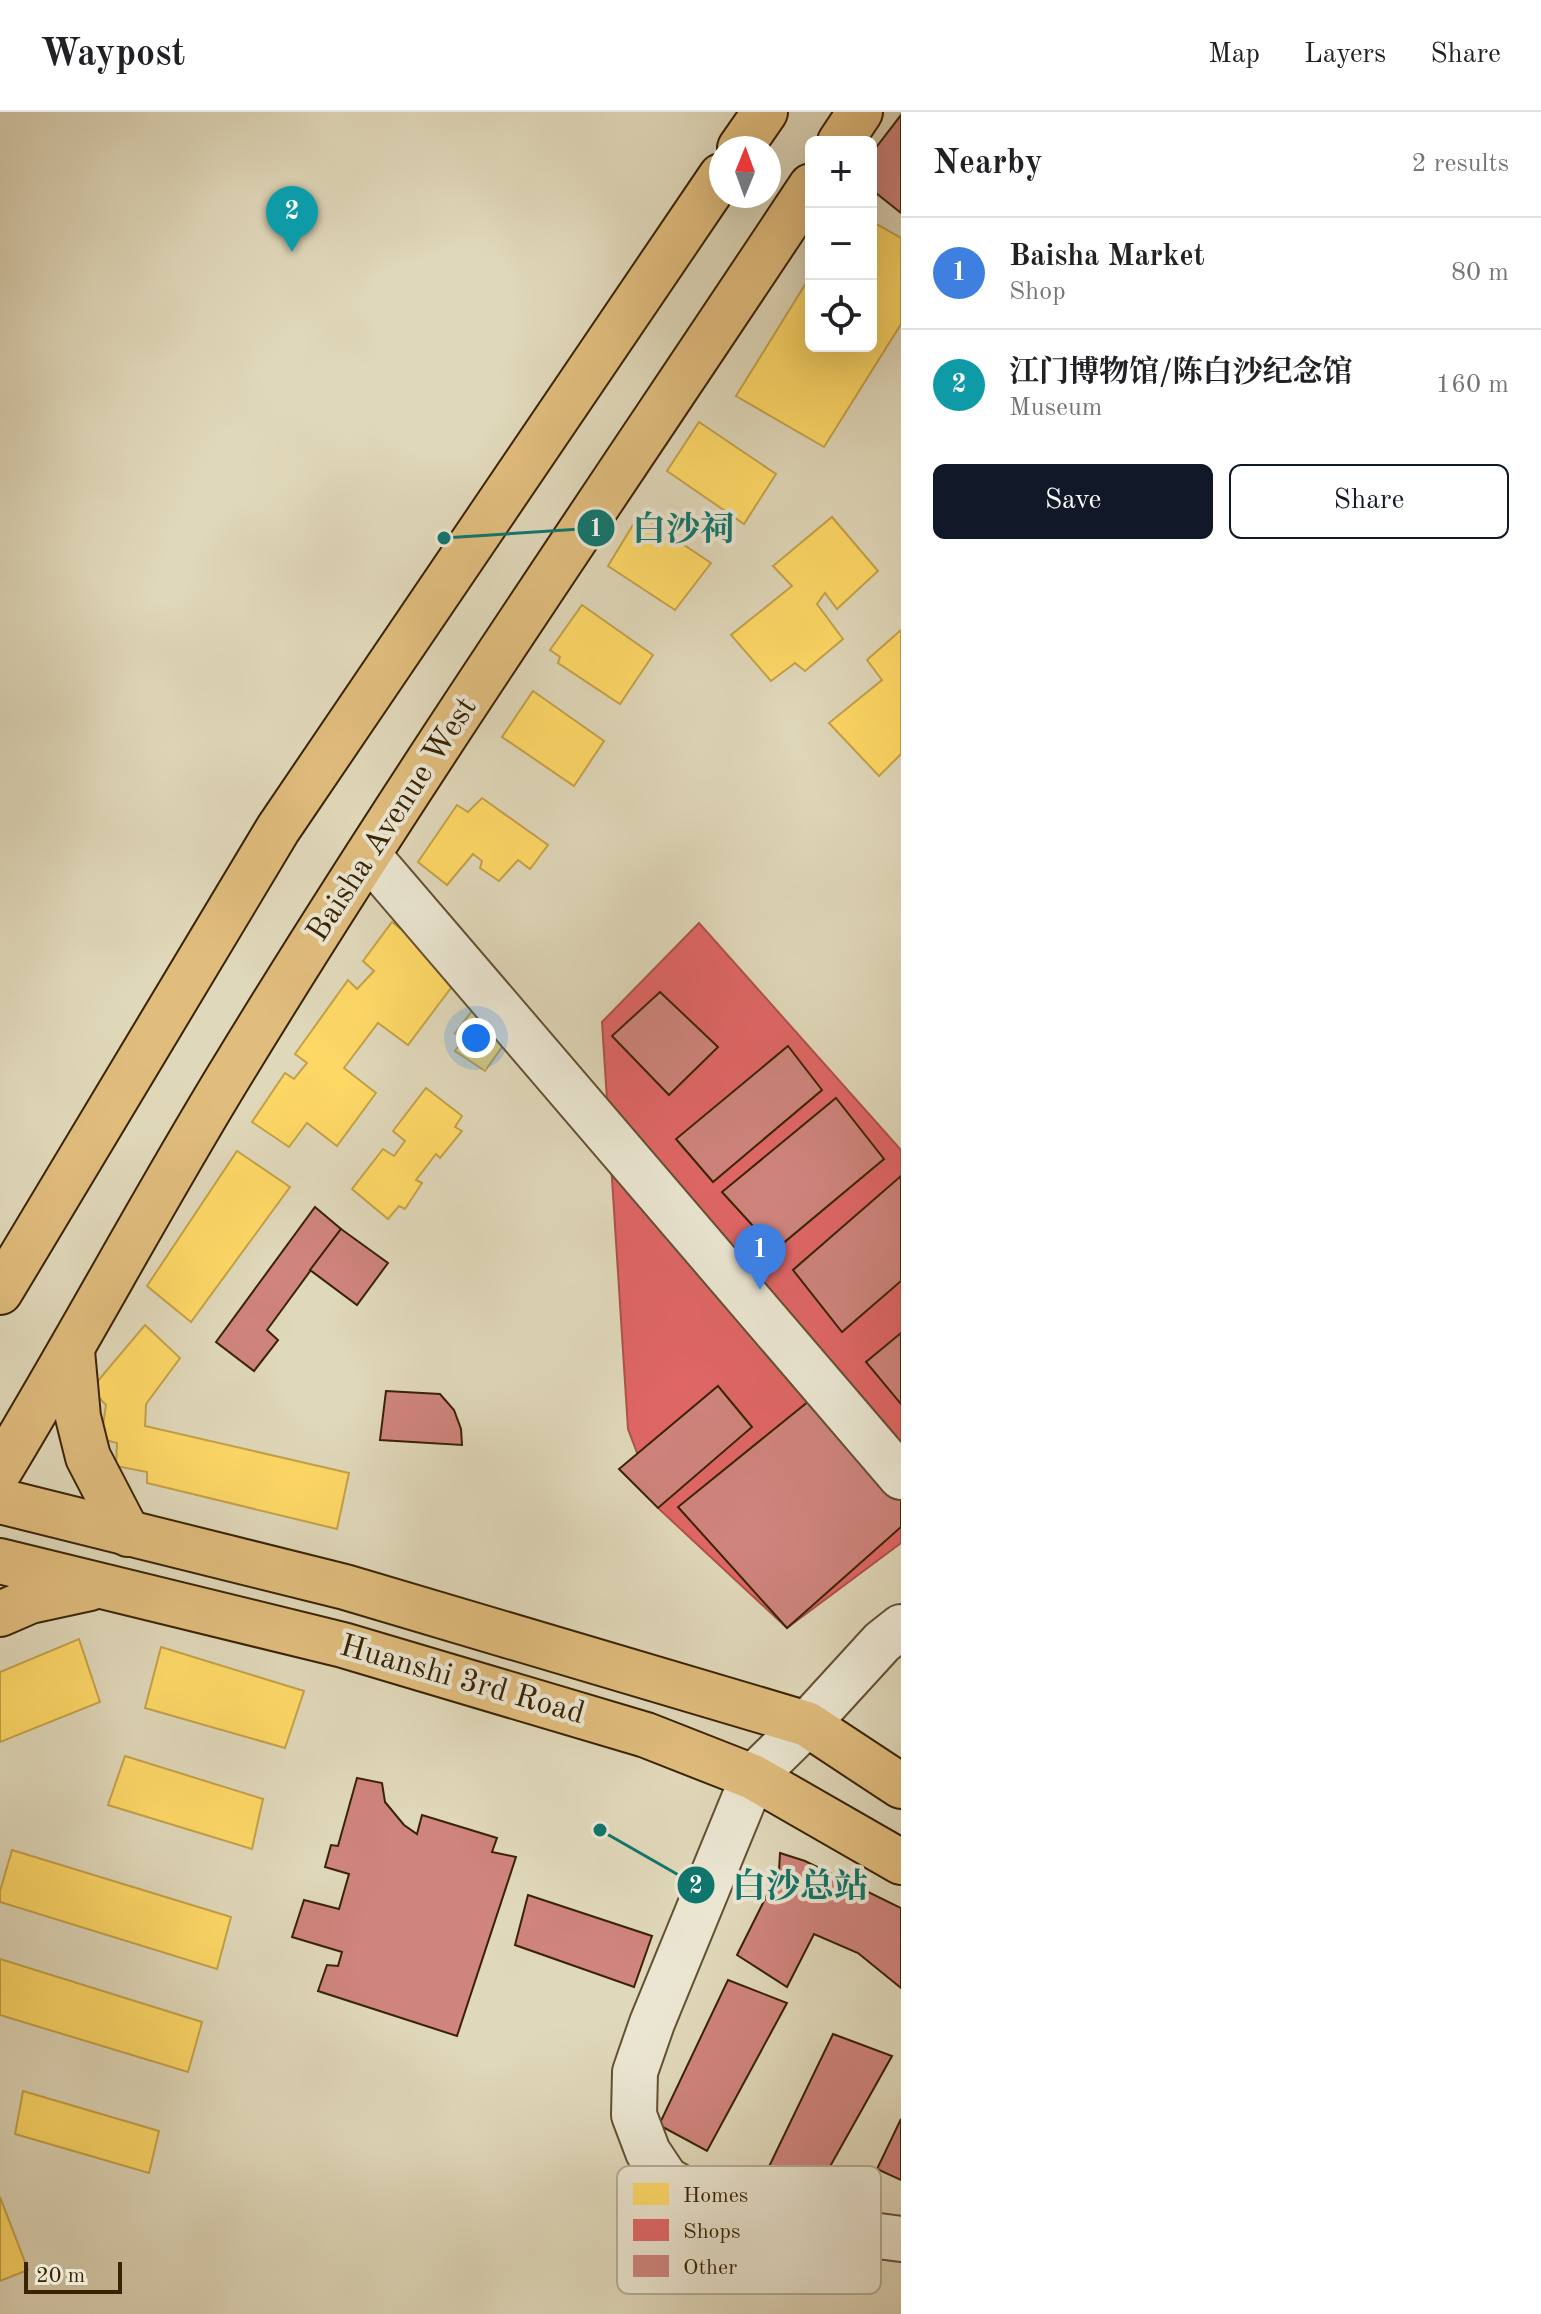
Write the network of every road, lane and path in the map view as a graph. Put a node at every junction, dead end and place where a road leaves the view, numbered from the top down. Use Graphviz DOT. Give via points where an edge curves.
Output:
graph roads {
  1 [pos="765,112"];
  2 [pos="860,112"];
  3 [pos="748,136"];
  4 [pos="844,136"];
  5 [pos="709,194"];
  6 [pos="805,195"];
  7 [pos="368,855"];
  8 [pos="3,1286"];
  9 [pos="72,1351"];
  10 [pos="0,1470"];
  11 [pos="901,1477"];
  12 [pos="0,1501"];
  13 [pos="128,1534"];
  14 [pos="0,1561"];
  15 [pos="103,1585"];
  16 [pos="0,1614"];
  17 [pos="901,1627"];
  18 [pos="807,1724"];
  19 [pos="753,1777"];
  20 [pos="901,1786"];
  21 [pos="901,1862"];
  22 [pos="657,2166"];
  23 [pos="881,2236"];
  24 [pos="901,2239"];
  1 -- 3 [label="main road"];
  2 -- 4 [label="main road"];
  5 -- 8 [label="main road" via="278,829"];
  6 -- 7 [label="main road, Baisha Avenue West"];
  7 -- 9 [label="main road, Baisha Avenue West" via="233,1070"];
  7 -- 11 [label="street"];
  9 -- 10 [label="main road, Baisha Avenue West"];
  9 -- 13 [label="main road" via="88,1457"];
  12 -- 13 [label="main road, Huanshi 3rd Road"];
  13 -- 18 [label="main road, Huanshi 3rd Road" via="345,1587"];
  14 -- 15 [label="main road, Huanshi 3rd Road"];
  15 -- 16 [label="main road" via="30,1601"];
  15 -- 19 [label="main road, Huanshi 3rd Road" via="343,1645 646,1735"];
  17 -- 18 [label="street"];
  18 -- 19 [label="street"];
  18 -- 20 [label="main road, Huanshi 3rd Road"];
  19 -- 21 [label="main road, Huanshi 3rd Road"];
  19 -- 22 [label="street" via="635,2072 634,2115"];
  23 -- 24 [label="street"];
}
